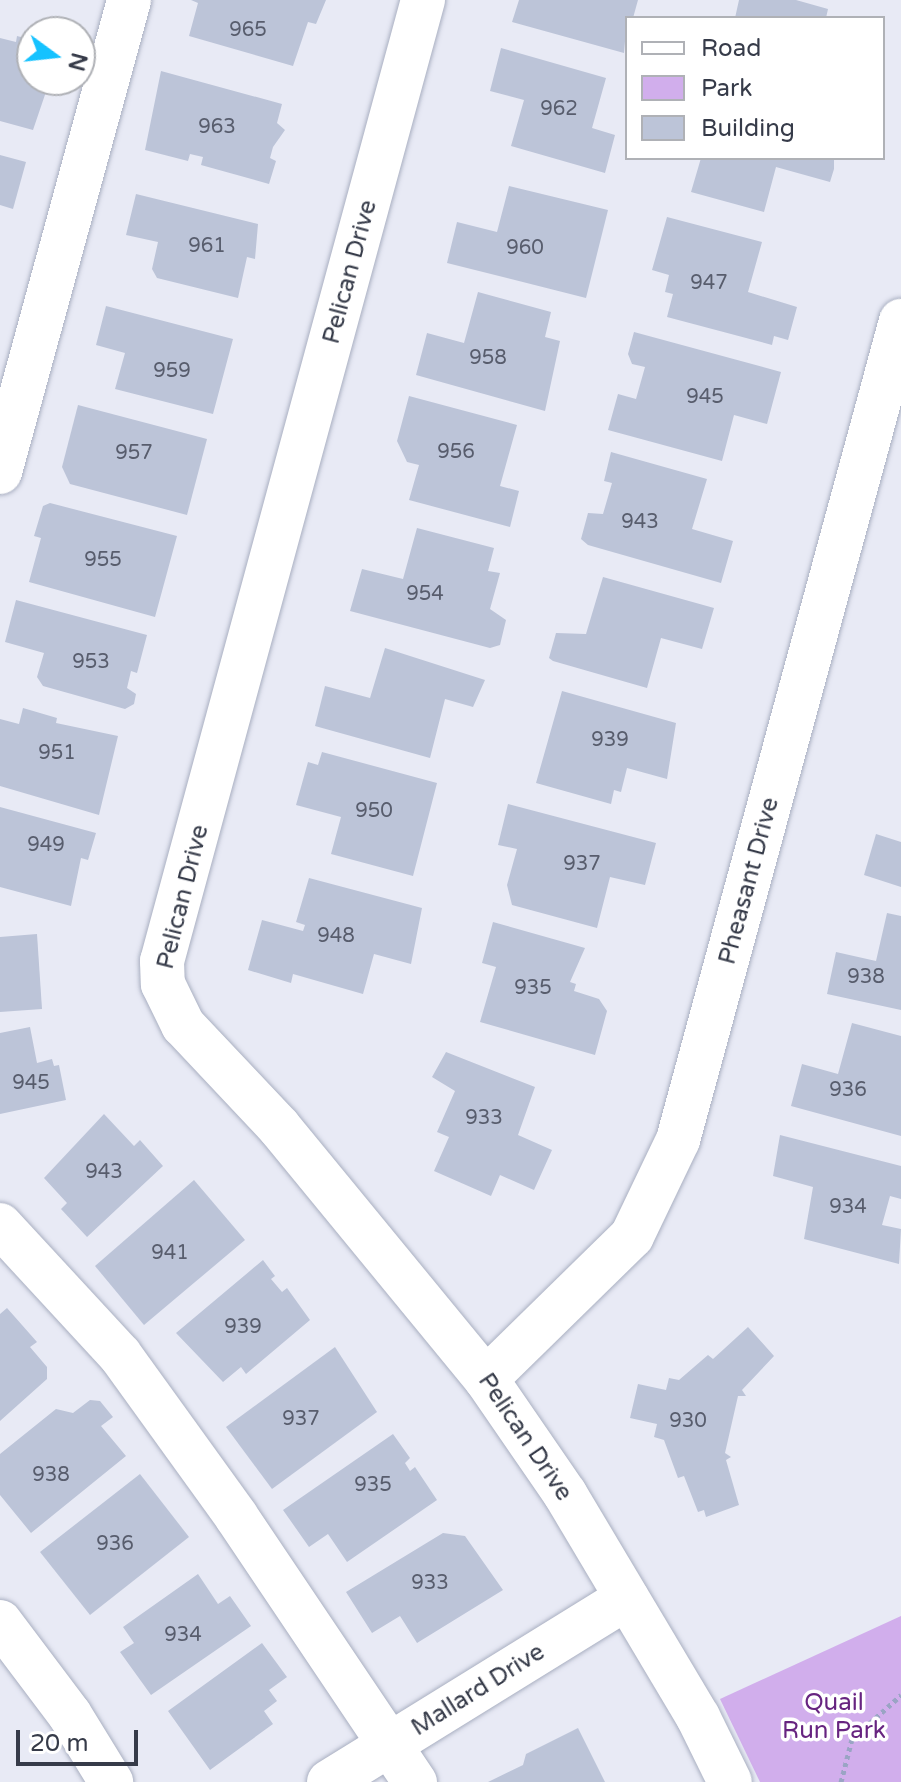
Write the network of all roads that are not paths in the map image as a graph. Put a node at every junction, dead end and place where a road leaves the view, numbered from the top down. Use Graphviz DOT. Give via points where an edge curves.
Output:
graph roads {
  1 [pos="129,0"];
  2 [pos="423,0"];
  3 [pos="901,321"];
  4 [pos="0,472"];
  5 [pos="0,1225"];
  6 [pos="486,1379"];
  7 [pos="627,1598"];
  8 [pos="0,1622"];
  9 [pos="391,1744"];
  10 [pos="111,1782"];
  11 [pos="329,1782"];
  12 [pos="415,1782"];
  13 [pos="730,1782"];
  1 -- 4 [label="street"];
  2 -- 6 [label="street, Pelican Drive" via="162,961 163,984 183,1025 279,1127"];
  3 -- 6 [label="street, Pheasant Drive" via="678,1140 632,1236"];
  5 -- 9 [label="street" via="120,1355"];
  6 -- 7 [label="street, Pelican Drive" via="565,1494"];
  7 -- 9 [label="street, Mallard Drive"];
  7 -- 13 [label="street, Pelican Drive"];
  8 -- 10 [label="street" via="70,1715"];
  9 -- 11 [label="street, Mallard Drive"];
  9 -- 12 [label="street"];
}
